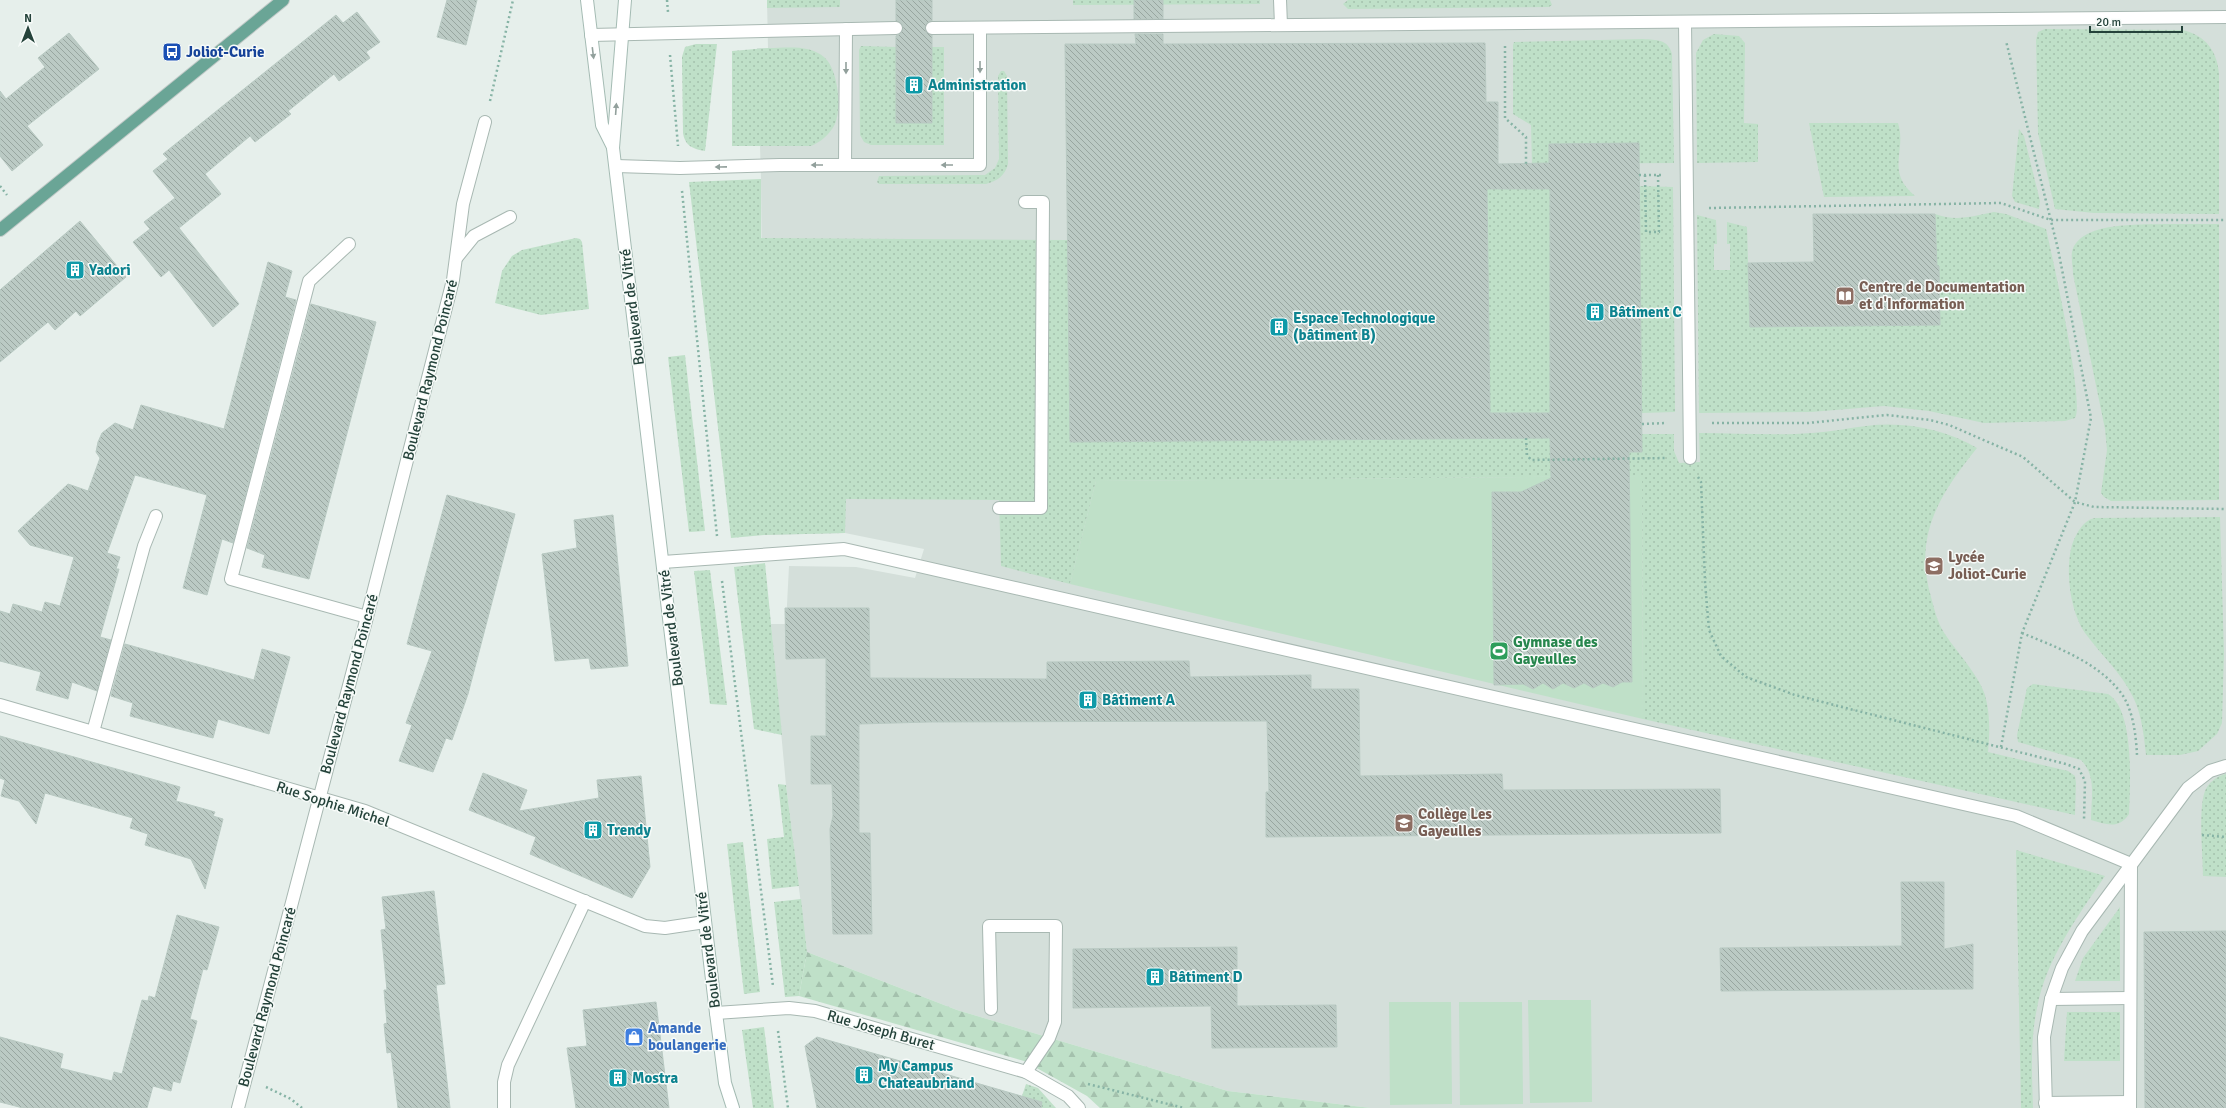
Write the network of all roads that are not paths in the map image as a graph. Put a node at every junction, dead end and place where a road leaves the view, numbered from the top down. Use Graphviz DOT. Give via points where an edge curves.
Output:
graph roads {
  1 [pos="283,0"];
  2 [pos="587,0"];
  3 [pos="625,0"];
  4 [pos="1280,0"];
  5 [pos="2226,17"];
  6 [pos="1685,22"];
  7 [pos="1281,25"];
  8 [pos="896,28"];
  9 [pos="932,28"];
  10 [pos="980,28"];
  11 [pos="846,29"];
  12 [pos="621,34"];
  13 [pos="590,35"];
  14 [pos="485,122"];
  15 [pos="614,148"];
  16 [pos="845,165"];
  17 [pos="616,166"];
  18 [pos="1025,202"];
  19 [pos="510,217"];
  20 [pos="0,230"];
  21 [pos="349,244"];
  22 [pos="457,258"];
  23 [pos="1690,458"];
  24 [pos="999,508"];
  25 [pos="156,516"];
  26 [pos="663,562"];
  27 [pos="367,617"];
  28 [pos="0,705"];
  29 [pos="93,732"];
  30 [pos="2226,766"];
  31 [pos="320,798"];
  32 [pos="2131,864"];
  33 [pos="585,901"];
  34 [pos="705,922"];
  35 [pos="2130,998"];
  36 [pos="2051,999"];
  37 [pos="991,1009"];
  38 [pos="716,1014"];
  39 [pos="1026,1072"];
  40 [pos="2045,1105"];
  41 [pos="2130,1105"];
  42 [pos="238,1108"];
  43 [pos="504,1108"];
  44 [pos="733,1108"];
  45 [pos="1079,1108"];
  1 -- 20 [label="main road"];
  2 -- 13 [label="street, Boulevard de Vitré"];
  3 -- 12 [label="street, Boulevard de Vitré"];
  4 -- 7 [label="street"];
  5 -- 6 [label="street"];
  6 -- 7 [label="street"];
  6 -- 23 [label="street"];
  7 -- 10 [label="street"];
  8 -- 11 [label="street"];
  9 -- 10 [label="street"];
  10 -- 16 [label="street, one-way" via="980,164"];
  11 -- 12 [label="street"];
  11 -- 16 [label="street, one-way"];
  12 -- 13 [label="street"];
  15 -- 12 [label="street, Boulevard de Vitré, one-way"];
  13 -- 15 [label="street, Boulevard de Vitré, one-way" via="602,125"];
  14 -- 22 [label="street, Boulevard Raymond Poincaré" via="463,204"];
  15 -- 17 [label="street, Boulevard de Vitré"];
  16 -- 17 [label="street, one-way" via="680,168"];
  17 -- 26 [label="street, Boulevard de Vitré"];
  18 -- 24 [label="street" via="1043,202 1041,508"];
  19 -- 22 [label="street, Boulevard Raymond Poincaré" via="474,236"];
  21 -- 27 [label="street" via="309,281 232,578"];
  22 -- 27 [label="street, Boulevard Raymond Poincaré"];
  25 -- 29 [label="street" via="144,546"];
  26 -- 32 [label="street" via="844,549 2016,816"];
  26 -- 34 [label="street, Boulevard de Vitré"];
  27 -- 31 [label="street, Boulevard Raymond Poincaré"];
  28 -- 29 [label="street, Rue Sophie Michel"];
  29 -- 31 [label="street, Rue Sophie Michel"];
  30 -- 32 [label="street" via="2210,771 2188,788"];
  31 -- 33 [label="street, Rue Sophie Michel" via="365,811"];
  31 -- 42 [label="street, Boulevard Raymond Poincaré"];
  32 -- 35 [label="street"];
  32 -- 36 [label="street" via="2082,931 2062,968"];
  33 -- 34 [label="street, Rue Sophie Michel" via="645,926 665,928"];
  33 -- 43 [label="street" via="508,1065 504,1082"];
  34 -- 38 [label="street, Boulevard de Vitré"];
  35 -- 36 [label="street"];
  35 -- 41 [label="street"];
  36 -- 40 [label="street" via="2044,1037"];
  37 -- 39 [label="street" via="989,926 1056,926 1055,1022 1049,1038"];
  38 -- 39 [label="street, Rue Joseph Buret" via="788,1008 815,1011"];
  38 -- 44 [label="street, Boulevard de Vitré" via="725,1083"];
  39 -- 45 [label="street, Rue Joseph Buret" via="1068,1096"];
  40 -- 41 [label="street"];
}
